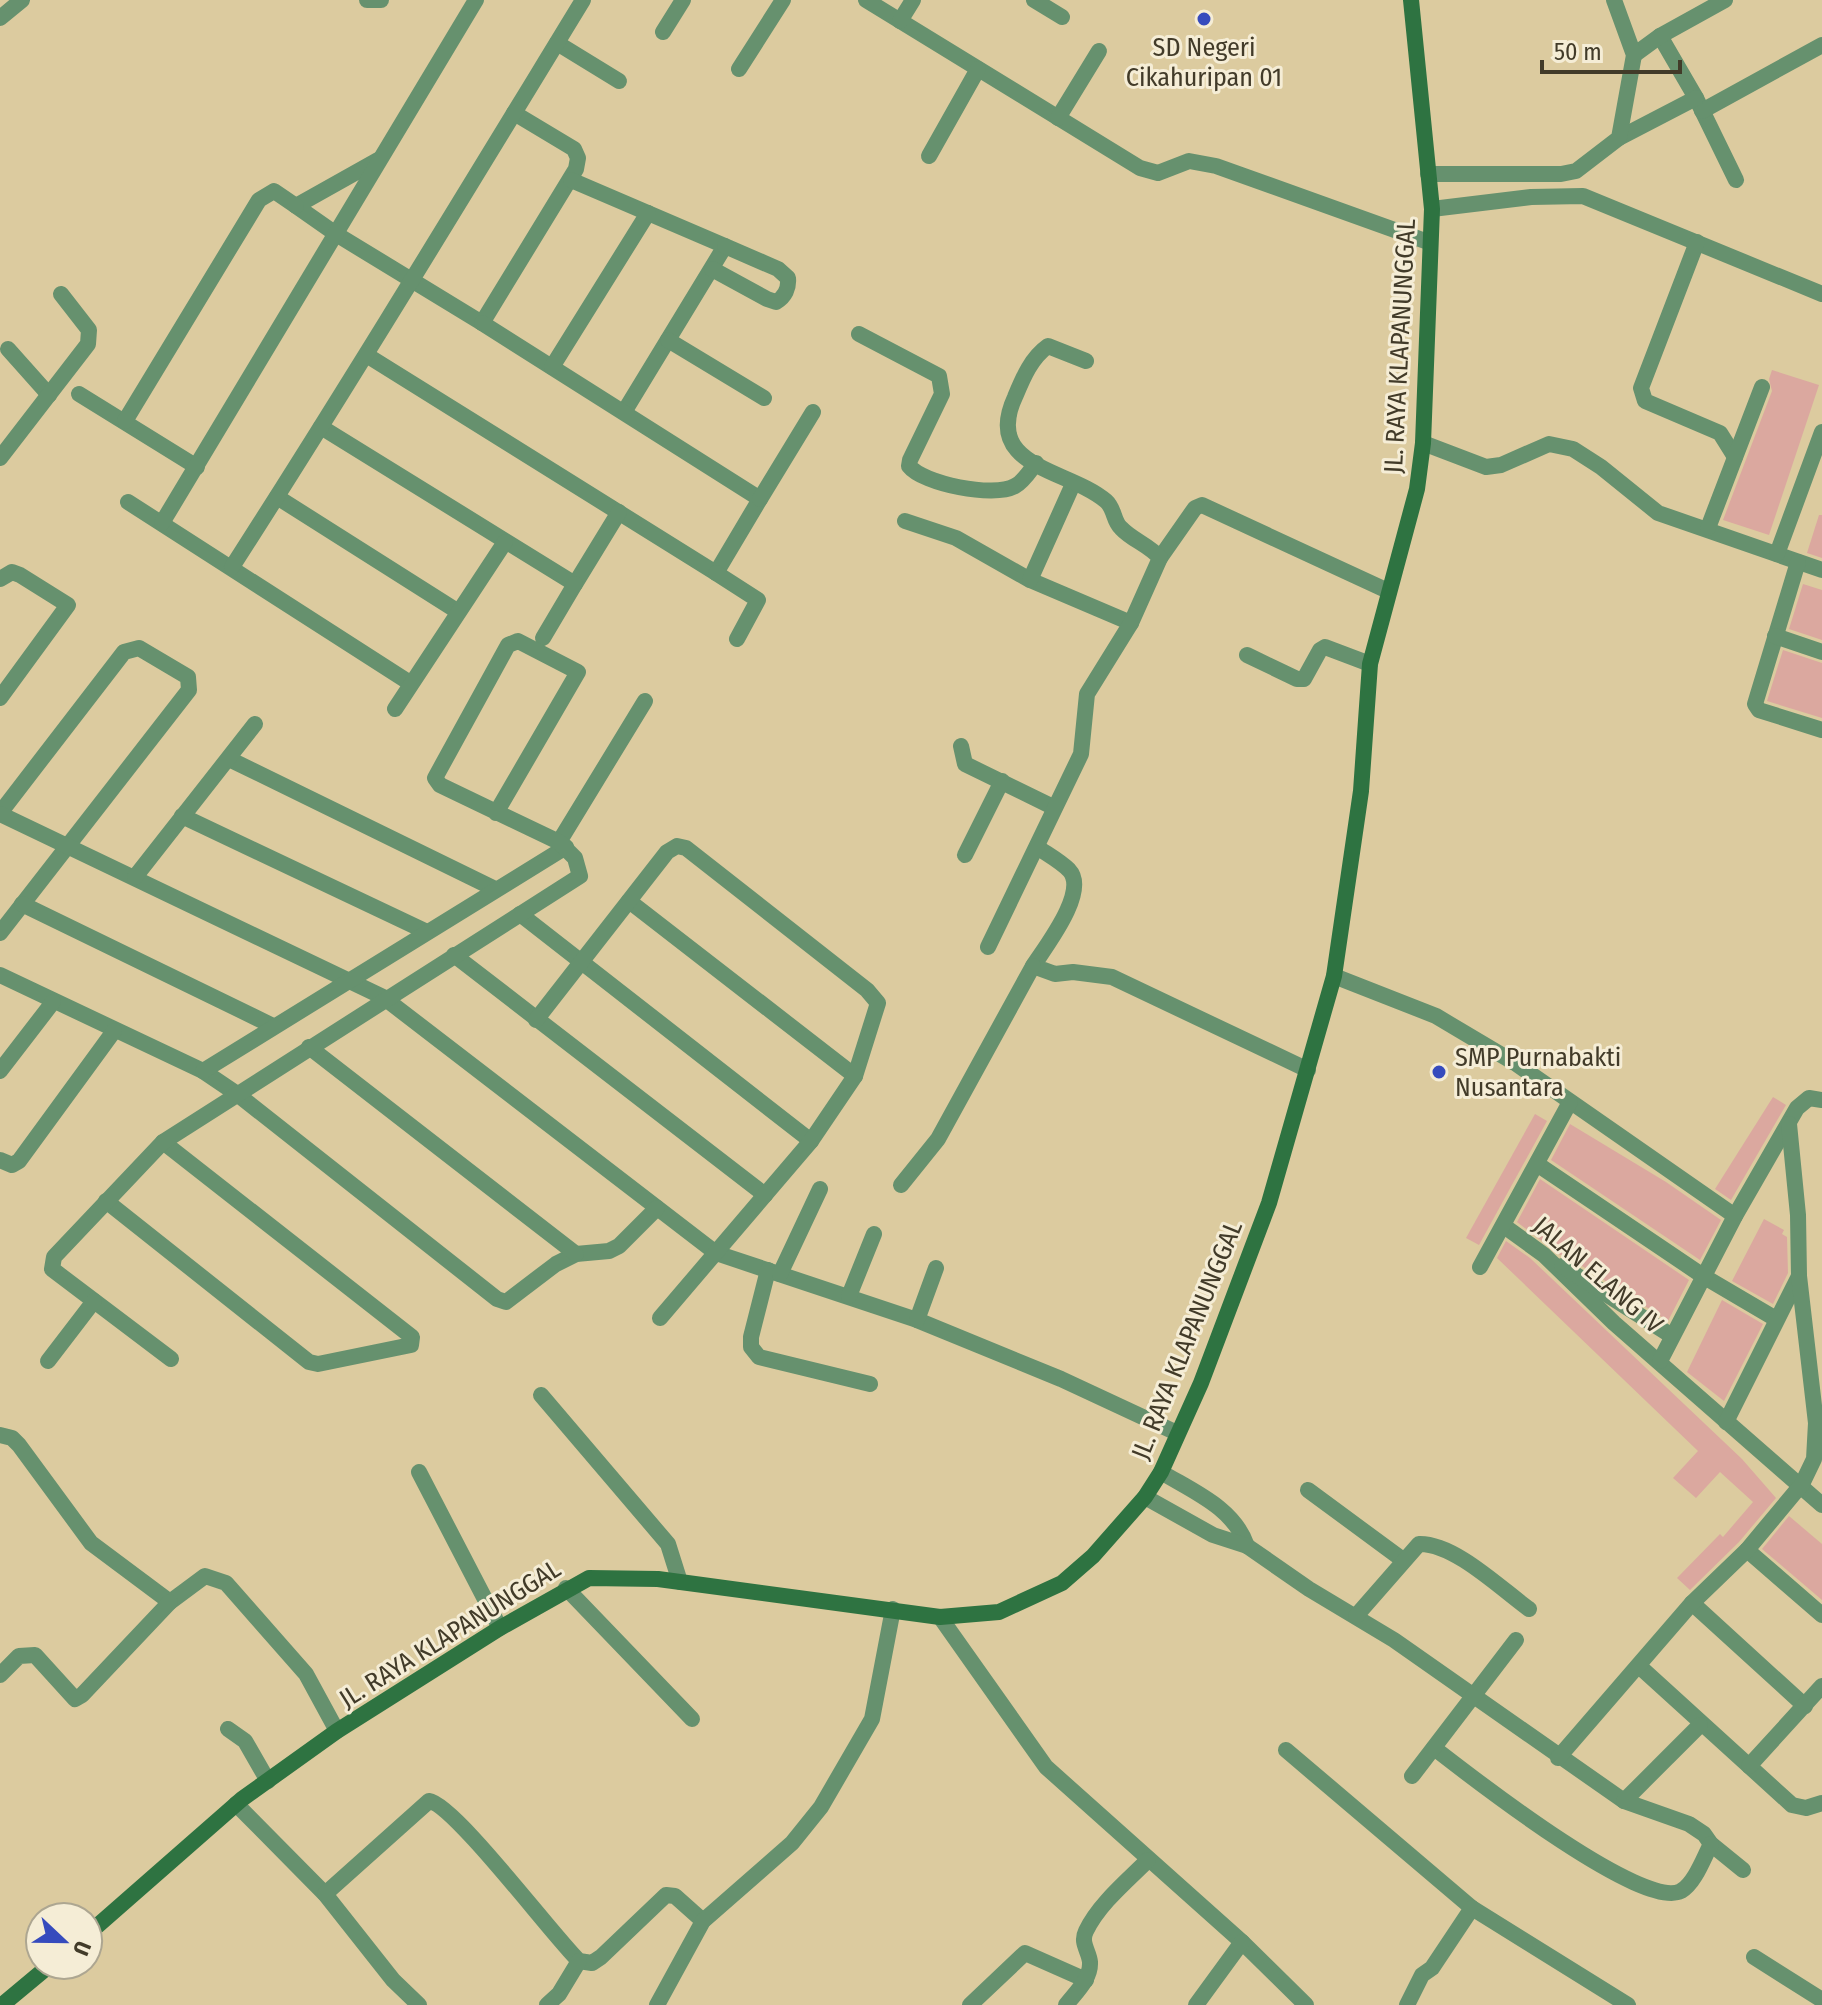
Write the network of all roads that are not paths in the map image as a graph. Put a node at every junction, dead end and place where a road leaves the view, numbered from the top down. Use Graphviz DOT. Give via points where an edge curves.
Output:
graph roads {
  1 [pos="22,0"];
  2 [pos="367,0"];
  3 [pos="381,0"];
  4 [pos="476,0"];
  5 [pos="583,0"];
  6 [pos="683,0"];
  7 [pos="783,0"];
  8 [pos="913,0"];
  9 [pos="1034,0"];
  10 [pos="1411,0"];
  11 [pos="1614,0"];
  12 [pos="1718,2"];
  13 [pos="877,3"];
  14 [pos="1062,17"];
  15 [pos="0,18"];
  16 [pos="900,21"];
  17 [pos="663,32"];
  18 [pos="1660,36"];
  19 [pos="557,43"];
  20 [pos="1822,45"];
  21 [pos="1099,51"];
  22 [pos="1634,55"];
  23 [pos="739,69"];
  24 [pos="978,69"];
  25 [pos="619,81"];
  26 [pos="1699,104"];
  27 [pos="514,113"];
  28 [pos="1058,118"];
  29 [pos="1619,138"];
  30 [pos="929,156"];
  31 [pos="379,159"];
  32 [pos="1576,171"];
  33 [pos="1428,174"];
  34 [pos="571,180"];
  35 [pos="1736,180"];
  36 [pos="1583,196"];
  37 [pos="296,206"];
  38 [pos="1432,209"];
  39 [pos="648,213"];
  40 [pos="336,234"];
  41 [pos="1428,242"];
  42 [pos="1697,242"];
  43 [pos="725,246"];
  44 [pos="712,269"];
  45 [pos="410,279"];
  46 [pos="61,294"];
  47 [pos="1822,294"];
  48 [pos="482,323"];
  49 [pos="859,334"];
  50 [pos="668,340"];
  51 [pos="8,349"];
  52 [pos="368,356"];
  53 [pos="1086,361"];
  54 [pos="552,367"];
  55 [pos="1762,387"];
  56 [pos="79,394"];
  57 [pos="49,395"];
  58 [pos="764,398"];
  59 [pos="624,412"];
  60 [pos="813,412"];
  61 [pos="125,421"];
  62 [pos="321,427"];
  63 [pos="1822,432"];
  64 [pos="1423,443"];
  65 [pos="1,454"];
  66 [pos="1735,457"];
  67 [pos="1036,463"];
  68 [pos="197,467"];
  69 [pos="1073,484"];
  70 [pos="277,497"];
  71 [pos="760,499"];
  72 [pos="128,502"];
  73 [pos="619,512"];
  74 [pos="905,521"];
  75 [pos="162,523"];
  76 [pos="1708,528"];
  77 [pos="505,542"];
  78 [pos="1777,554"];
  79 [pos="1160,558"];
  80 [pos="1798,562"];
  81 [pos="232,567"];
  82 [pos="1822,570"];
  83 [pos="716,573"];
  84 [pos="0,579"];
  85 [pos="1030,580"];
  86 [pos="575,584"];
  87 [pos="1388,591"];
  88 [pos="457,611"];
  89 [pos="1131,623"];
  90 [pos="1775,636"];
  91 [pos="543,638"];
  92 [pos="737,639"];
  93 [pos="1822,652"];
  94 [pos="1247,655"];
  95 [pos="1370,664"];
  96 [pos="410,683"];
  97 [pos="0,698"];
  98 [pos="645,701"];
  99 [pos="395,709"];
  100 [pos="255,724"];
  101 [pos="1822,730"];
  102 [pos="961,746"];
  103 [pos="229,759"];
  104 [pos="1002,781"];
  105 [pos="1053,807"];
  106 [pos="0,813"];
  107 [pos="496,813"];
  108 [pos="182,816"];
  109 [pos="562,844"];
  110 [pos="66,847"];
  111 [pos="1037,847"];
  112 [pos="965,855"];
  113 [pos="135,877"];
  114 [pos="495,889"];
  115 [pos="629,901"];
  116 [pos="22,904"];
  117 [pos="520,914"];
  118 [pos="427,932"];
  119 [pos="0,933"];
  120 [pos="988,947"];
  121 [pos="454,955"];
  122 [pos="582,962"];
  123 [pos="1033,966"];
  124 [pos="0,975"];
  125 [pos="1334,976"];
  126 [pos="354,982"];
  127 [pos="384,998"];
  128 [pos="53,1002"];
  129 [pos="536,1020"];
  130 [pos="273,1026"];
  131 [pos="114,1031"];
  132 [pos="309,1047"];
  133 [pos="1308,1070"];
  134 [pos="0,1071"];
  135 [pos="203,1071"];
  136 [pos="855,1076"];
  137 [pos="237,1094"];
  138 [pos="1822,1100"];
  139 [pos="1570,1102"];
  140 [pos="1789,1124"];
  141 [pos="811,1141"];
  142 [pos="163,1142"];
  143 [pos="0,1160"];
  144 [pos="1537,1164"];
  145 [pos="901,1185"];
  146 [pos="820,1189"];
  147 [pos="765,1195"];
  148 [pos="106,1201"];
  149 [pos="657,1208"];
  150 [pos="1735,1216"];
  151 [pos="1504,1226"];
  152 [pos="874,1234"];
  153 [pos="716,1253"];
  154 [pos="576,1254"];
  155 [pos="1544,1255"];
  156 [pos="1480,1267"];
  157 [pos="936,1268"];
  158 [pos="774,1272"];
  159 [pos="1703,1276"];
  160 [pos="1799,1276"];
  161 [pos="849,1296"];
  162 [pos="94,1301"];
  163 [pos="660,1318"];
  164 [pos="1776,1319"];
  165 [pos="917,1320"];
  166 [pos="1672,1336"];
  167 [pos="171,1359"];
  168 [pos="48,1361"];
  169 [pos="1660,1361"];
  170 [pos="870,1384"];
  171 [pos="541,1395"];
  172 [pos="1726,1422"];
  173 [pos="1177,1433"];
  174 [pos="0,1435"];
  175 [pos="419,1472"];
  176 [pos="1161,1472"];
  177 [pos="1802,1484"];
  178 [pos="1308,1490"];
  179 [pos="1145,1497"];
  180 [pos="1822,1505"];
  181 [pos="1247,1546"];
  182 [pos="1747,1550"];
  183 [pos="1403,1560"];
  184 [pos="680,1582"];
  185 [pos="566,1588"];
  186 [pos="170,1602"];
  187 [pos="1692,1603"];
  188 [pos="893,1609"];
  189 [pos="1529,1609"];
  190 [pos="1822,1615"];
  191 [pos="1356,1616"];
  192 [pos="940,1617"];
  193 [pos="500,1628"];
  194 [pos="1516,1640"];
  195 [pos="1639,1666"];
  196 [pos="0,1675"];
  197 [pos="1822,1686"];
  198 [pos="1472,1694"];
  199 [pos="1805,1706"];
  200 [pos="692,1719"];
  201 [pos="1700,1725"];
  202 [pos="228,1729"];
  203 [pos="337,1731"];
  204 [pos="1434,1748"];
  205 [pos="1286,1750"];
  206 [pos="1558,1758"];
  207 [pos="1749,1766"];
  208 [pos="1412,1776"];
  209 [pos="268,1781"];
  210 [pos="1624,1801"];
  211 [pos="1822,1803"];
  212 [pos="236,1804"];
  213 [pos="1711,1844"];
  214 [pos="1148,1860"];
  215 [pos="1743,1870"];
  216 [pos="325,1894"];
  217 [pos="1472,1908"];
  218 [pos="104,1920"];
  219 [pos="703,1921"];
  220 [pos="1242,1942"];
  221 [pos="1754,1957"];
  222 [pos="579,1961"];
  223 [pos="1086,1980"];
  224 [pos="31,1981"];
  225 [pos="1822,2000"];
  226 [pos="2,2005"];
  227 [pos="419,2005"];
  228 [pos="547,2005"];
  229 [pos="657,2005"];
  230 [pos="970,2005"];
  231 [pos="1066,2005"];
  232 [pos="1196,2005"];
  233 [pos="1306,2005"];
  234 [pos="1407,2005"];
  235 [pos="1628,2005"];
  1 -- 15 [label="street"];
  2 -- 3 [label="street"];
  4 -- 31 [label="street"];
  5 -- 19 [label="street"];
  6 -- 17 [label="street"];
  7 -- 23 [label="street"];
  8 -- 16 [label="street"];
  9 -- 14 [label="street"];
  10 -- 33 [label="street, JL. RAYA KLAPANUNGGAL"];
  11 -- 22 [label="street"];
  12 -- 18 [label="street"];
  13 -- 16 [label="street"];
  16 -- 24 [label="street"];
  18 -- 22 [label="street"];
  18 -- 26 [label="street"];
  19 -- 25 [label="street"];
  19 -- 27 [label="street"];
  20 -- 26 [label="street"];
  21 -- 28 [label="street"];
  22 -- 29 [label="street"];
  24 -- 28 [label="street"];
  24 -- 30 [label="street"];
  26 -- 29 [label="street"];
  26 -- 35 [label="street"];
  27 -- 34 [label="street" via="574,149 578,158"];
  27 -- 45 [label="street"];
  28 -- 41 [label="street" via="1140,168 1158,173 1189,161 1216,166"];
  29 -- 32 [label="street"];
  31 -- 37 [label="street"];
  31 -- 40 [label="street"];
  32 -- 33 [label="street"];
  32 -- 36 [label="street"];
  33 -- 38 [label="street, JL. RAYA KLAPANUNGGAL"];
  34 -- 39 [label="street"];
  34 -- 48 [label="street"];
  36 -- 38 [label="street"];
  36 -- 42 [label="street"];
  37 -- 40 [label="street"];
  37 -- 61 [label="street" via="274,191 259,200"];
  38 -- 41 [label="street, JL. RAYA KLAPANUNGGAL"];
  39 -- 43 [label="street"];
  39 -- 54 [label="street"];
  40 -- 45 [label="street"];
  40 -- 68 [label="street"];
  41 -- 64 [label="street, JL. RAYA KLAPANUNGGAL"];
  42 -- 47 [label="street"];
  42 -- 66 [label="street" via="1656,343 1642,395 1645,401 1720,433"];
  43 -- 44 [label="street"];
  43 -- 44 [label="street" via="788,278 782,298 767,299"];
  44 -- 50 [label="street"];
  45 -- 48 [label="street"];
  45 -- 52 [label="street"];
  46 -- 57 [label="street" via="90,336"];
  48 -- 54 [label="street"];
  49 -- 67 [label="street" via="939,376 942,394 910,460 915,474 1002,491 1018,485"];
  50 -- 58 [label="street"];
  50 -- 59 [label="street"];
  51 -- 57 [label="street"];
  52 -- 62 [label="street"];
  52 -- 73 [label="street"];
  53 -- 67 [label="street" via="1048,346 1037,354 1022,382 1007,415 1006,434"];
  54 -- 59 [label="street"];
  55 -- 66 [label="street"];
  56 -- 61 [label="street"];
  57 -- 65 [label="street"];
  59 -- 71 [label="street"];
  60 -- 71 [label="street"];
  61 -- 68 [label="street"];
  62 -- 70 [label="street"];
  62 -- 77 [label="street"];
  63 -- 78 [label="street"];
  64 -- 76 [label="street" via="1486,467 1549,444 1573,449 1658,513"];
  64 -- 87 [label="street, JL. RAYA KLAPANUNGGAL" via="1417,489"];
  66 -- 76 [label="street"];
  67 -- 69 [label="street"];
  68 -- 75 [label="street"];
  69 -- 79 [label="street" via="1106,501 1122,530"];
  69 -- 85 [label="street"];
  70 -- 81 [label="street"];
  70 -- 88 [label="street"];
  71 -- 83 [label="street"];
  72 -- 75 [label="street"];
  73 -- 83 [label="street"];
  73 -- 86 [label="street"];
  74 -- 85 [label="street" via="956,538"];
  75 -- 81 [label="street"];
  76 -- 78 [label="street"];
  77 -- 86 [label="street"];
  77 -- 88 [label="street"];
  78 -- 80 [label="street"];
  79 -- 87 [label="street" via="1202,505"];
  79 -- 89 [label="street"];
  80 -- 82 [label="street"];
  80 -- 90 [label="street"];
  81 -- 96 [label="street"];
  83 -- 92 [label="street" via="758,600"];
  84 -- 97 [label="street" via="12,572 20,575 68,605"];
  85 -- 89 [label="street"];
  86 -- 91 [label="street"];
  87 -- 95 [label="street, JL. RAYA KLAPANUNGGAL"];
  88 -- 96 [label="street"];
  89 -- 105 [label="street" via="1087,694 1081,754"];
  90 -- 93 [label="street"];
  90 -- 101 [label="street" via="1755,704 1759,710"];
  94 -- 95 [label="street" via="1302,679 1324,648"];
  95 -- 125 [label="street, JL. RAYA KLAPANUNGGAL" via="1361,791"];
  96 -- 99 [label="street"];
  98 -- 109 [label="street"];
  100 -- 103 [label="street"];
  102 -- 104 [label="street" via="965,764"];
  103 -- 108 [label="street"];
  103 -- 114 [label="street"];
  104 -- 105 [label="street"];
  104 -- 112 [label="street"];
  105 -- 111 [label="street"];
  106 -- 110 [label="street"];
  106 -- 110 [label="street" via="124,652 139,648 188,677 189,690"];
  107 -- 107 [label="street" via="440,785 435,775 508,645 518,641 578,672"];
  107 -- 109 [label="street"];
  108 -- 113 [label="street"];
  108 -- 118 [label="street"];
  109 -- 114 [label="street"];
  109 -- 117 [label="street" via="575,858 580,876"];
  110 -- 113 [label="street"];
  110 -- 116 [label="street"];
  111 -- 120 [label="street"];
  111 -- 123 [label="street" via="1071,871 1076,883 1073,899"];
  113 -- 126 [label="street"];
  114 -- 118 [label="street"];
  115 -- 122 [label="street"];
  115 -- 136 [label="street"];
  115 -- 136 [label="street" via="667,852 686,848 878,1003"];
  116 -- 119 [label="street"];
  116 -- 130 [label="street"];
  117 -- 121 [label="street"];
  117 -- 122 [label="street"];
  118 -- 126 [label="street"];
  121 -- 127 [label="street"];
  121 -- 129 [label="street"];
  122 -- 129 [label="street"];
  122 -- 141 [label="street"];
  123 -- 133 [label="street" via="1055,974 1112,977"];
  123 -- 145 [label="street" via="938,1139"];
  124 -- 128 [label="street"];
  125 -- 133 [label="street, JL. RAYA KLAPANUNGGAL"];
  125 -- 139 [label="street" via="1436,1016"];
  126 -- 127 [label="street"];
  126 -- 130 [label="street"];
  127 -- 132 [label="street"];
  127 -- 149 [label="street"];
  128 -- 131 [label="street"];
  128 -- 134 [label="street"];
  129 -- 147 [label="street"];
  130 -- 135 [label="street"];
  131 -- 135 [label="street"];
  131 -- 143 [label="street" via="19,1161 12,1165"];
  132 -- 137 [label="street"];
  132 -- 154 [label="street"];
  133 -- 173 [label="street, JL. RAYA KLAPANUNGGAL" via="1269,1203 1210,1362"];
  135 -- 137 [label="street"];
  136 -- 141 [label="street"];
  137 -- 142 [label="street"];
  137 -- 154 [label="street" via="497,1299 506,1302"];
  138 -- 140 [label="street" via="1809,1098"];
  139 -- 144 [label="street"];
  139 -- 150 [label="street"];
  140 -- 150 [label="street"];
  140 -- 160 [label="street"];
  141 -- 147 [label="street"];
  142 -- 148 [label="street"];
  142 -- 148 [label="street" via="412,1337 411,1345 309,1362"];
  144 -- 151 [label="street"];
  144 -- 159 [label="street"];
  146 -- 158 [label="street"];
  147 -- 153 [label="street"];
  148 -- 162 [label="street" via="51,1262 52,1269"];
  149 -- 153 [label="street"];
  149 -- 154 [label="street" via="619,1246"];
  150 -- 159 [label="street"];
  151 -- 155 [label="street, JALAN ELANG IV"];
  151 -- 156 [label="street"];
  152 -- 161 [label="street"];
  153 -- 158 [label="street"];
  153 -- 163 [label="street"];
  155 -- 166 [label="street"];
  155 -- 169 [label="street, JALAN ELANG IV"];
  157 -- 165 [label="street"];
  158 -- 161 [label="street"];
  158 -- 170 [label="street" via="751,1337 759,1357"];
  159 -- 164 [label="street"];
  159 -- 166 [label="street"];
  160 -- 164 [label="street"];
  160 -- 177 [label="street" via="1816,1423 1814,1459"];
  161 -- 165 [label="street"];
  162 -- 167 [label="street"];
  162 -- 168 [label="street"];
  164 -- 172 [label="street"];
  165 -- 173 [label="street"];
  166 -- 169 [label="street"];
  169 -- 172 [label="street, JALAN ELANG IV"];
  171 -- 184 [label="street" via="668,1544"];
  172 -- 177 [label="street, JALAN ELANG IV"];
  173 -- 176 [label="street, JL. RAYA KLAPANUNGGAL"];
  174 -- 186 [label="street" via="19,1445 91,1543"];
  175 -- 193 [label="street"];
  176 -- 179 [label="street, JL. RAYA KLAPANUNGGAL"];
  176 -- 181 [label="street" via="1224,1511 1241,1529"];
  177 -- 180 [label="street, JALAN ELANG IV"];
  177 -- 182 [label="street"];
  178 -- 183 [label="street"];
  179 -- 181 [label="street" via="1213,1535"];
  179 -- 192 [label="street, JL. RAYA KLAPANUNGGAL" via="1062,1583 999,1612"];
  181 -- 191 [label="street"];
  182 -- 187 [label="street"];
  182 -- 190 [label="street"];
  183 -- 189 [label="street" via="1419,1544 1434,1543"];
  183 -- 191 [label="street"];
  184 -- 185 [label="street, JL. RAYA KLAPANUNGGAL" via="589,1578"];
  184 -- 188 [label="street, JL. RAYA KLAPANUNGGAL"];
  185 -- 193 [label="street, JL. RAYA KLAPANUNGGAL"];
  185 -- 200 [label="street"];
  186 -- 196 [label="street" via="75,1699 35,1655 19,1656"];
  186 -- 203 [label="street" via="205,1576 226,1583 306,1674"];
  187 -- 195 [label="street"];
  187 -- 199 [label="street"];
  188 -- 192 [label="street, JL. RAYA KLAPANUNGGAL"];
  188 -- 219 [label="street" via="872,1719 821,1807 792,1843"];
  191 -- 198 [label="street"];
  192 -- 214 [label="street" via="1046,1767"];
  193 -- 203 [label="street, JL. RAYA KLAPANUNGGAL"];
  194 -- 198 [label="street"];
  195 -- 201 [label="street"];
  195 -- 206 [label="street"];
  197 -- 199 [label="street"];
  198 -- 204 [label="street"];
  198 -- 206 [label="street"];
  199 -- 207 [label="street"];
  201 -- 207 [label="street"];
  201 -- 210 [label="street"];
  202 -- 209 [label="street" via="245,1741"];
  203 -- 209 [label="street, JL. RAYA KLAPANUNGGAL"];
  204 -- 208 [label="street"];
  204 -- 213 [label="street" via="1578,1853 1661,1891 1686,1887"];
  205 -- 217 [label="street"];
  206 -- 210 [label="street"];
  207 -- 211 [label="street" via="1792,1805"];
  209 -- 212 [label="street, JL. RAYA KLAPANUNGGAL"];
  210 -- 213 [label="street" via="1689,1824"];
  212 -- 216 [label="street"];
  212 -- 218 [label="street, JL. RAYA KLAPANUNGGAL"];
  213 -- 215 [label="street"];
  214 -- 220 [label="street"];
  214 -- 223 [label="street" via="1086,1932"];
  216 -- 222 [label="street" via="429,1801 436,1802"];
  216 -- 227 [label="street"];
  217 -- 234 [label="street" via="1422,1975"];
  217 -- 235 [label="street"];
  219 -- 222 [label="street" via="675,1896 666,1895 601,1957 592,1963"];
  219 -- 229 [label="street"];
  220 -- 232 [label="street"];
  220 -- 233 [label="street"];
  221 -- 225 [label="street"];
  222 -- 228 [label="street"];
  223 -- 230 [label="street" via="1025,1953"];
  223 -- 231 [label="street"];
  224 -- 226 [label="street"];
}
